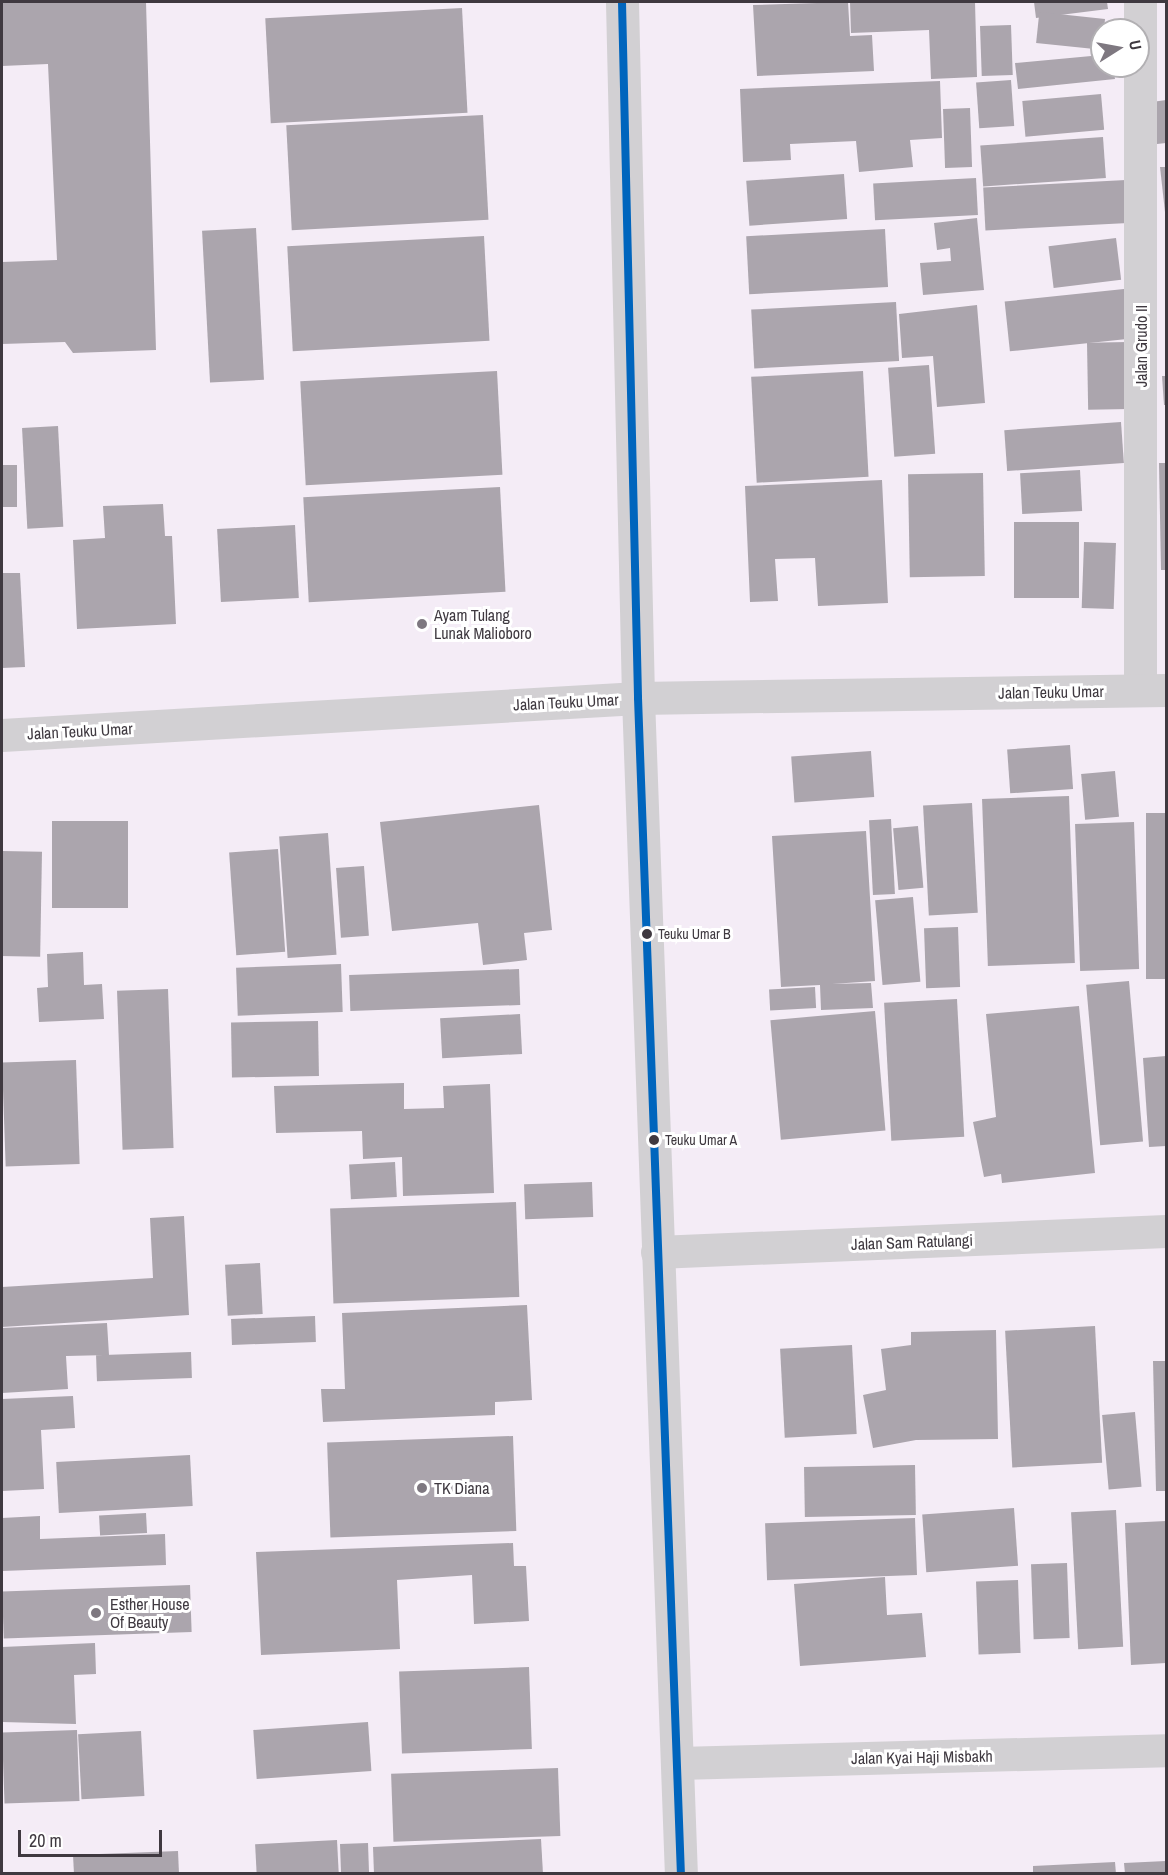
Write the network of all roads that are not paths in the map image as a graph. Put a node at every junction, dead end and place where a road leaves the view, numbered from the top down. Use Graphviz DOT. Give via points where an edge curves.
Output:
graph roads {
  1 [pos="622,2"];
  2 [pos="1140,2"];
  3 [pos="1154,277"];
  4 [pos="1153,690"];
  5 [pos="638,698"];
  6 [pos="2,735"];
  7 [pos="1167,1231"];
  8 [pos="657,1252"];
  9 [pos="1167,1750"];
  10 [pos="678,1763"];
  11 [pos="681,1874"];
  1 -- 5 [label="street"];
  2 -- 3 [label="street, Jalan Grudo II"];
  3 -- 4 [label="street, Jalan Grudo II"];
  4 -- 5 [label="street, Jalan Teuku Umar"];
  5 -- 6 [label="street, Jalan Teuku Umar"];
  5 -- 8 [label="street"];
  7 -- 8 [label="street, Jalan Sam Ratulangi"];
  8 -- 10 [label="street"];
  9 -- 10 [label="street, Jalan Kyai Haji Misbakh"];
  10 -- 11 [label="street"];
}
